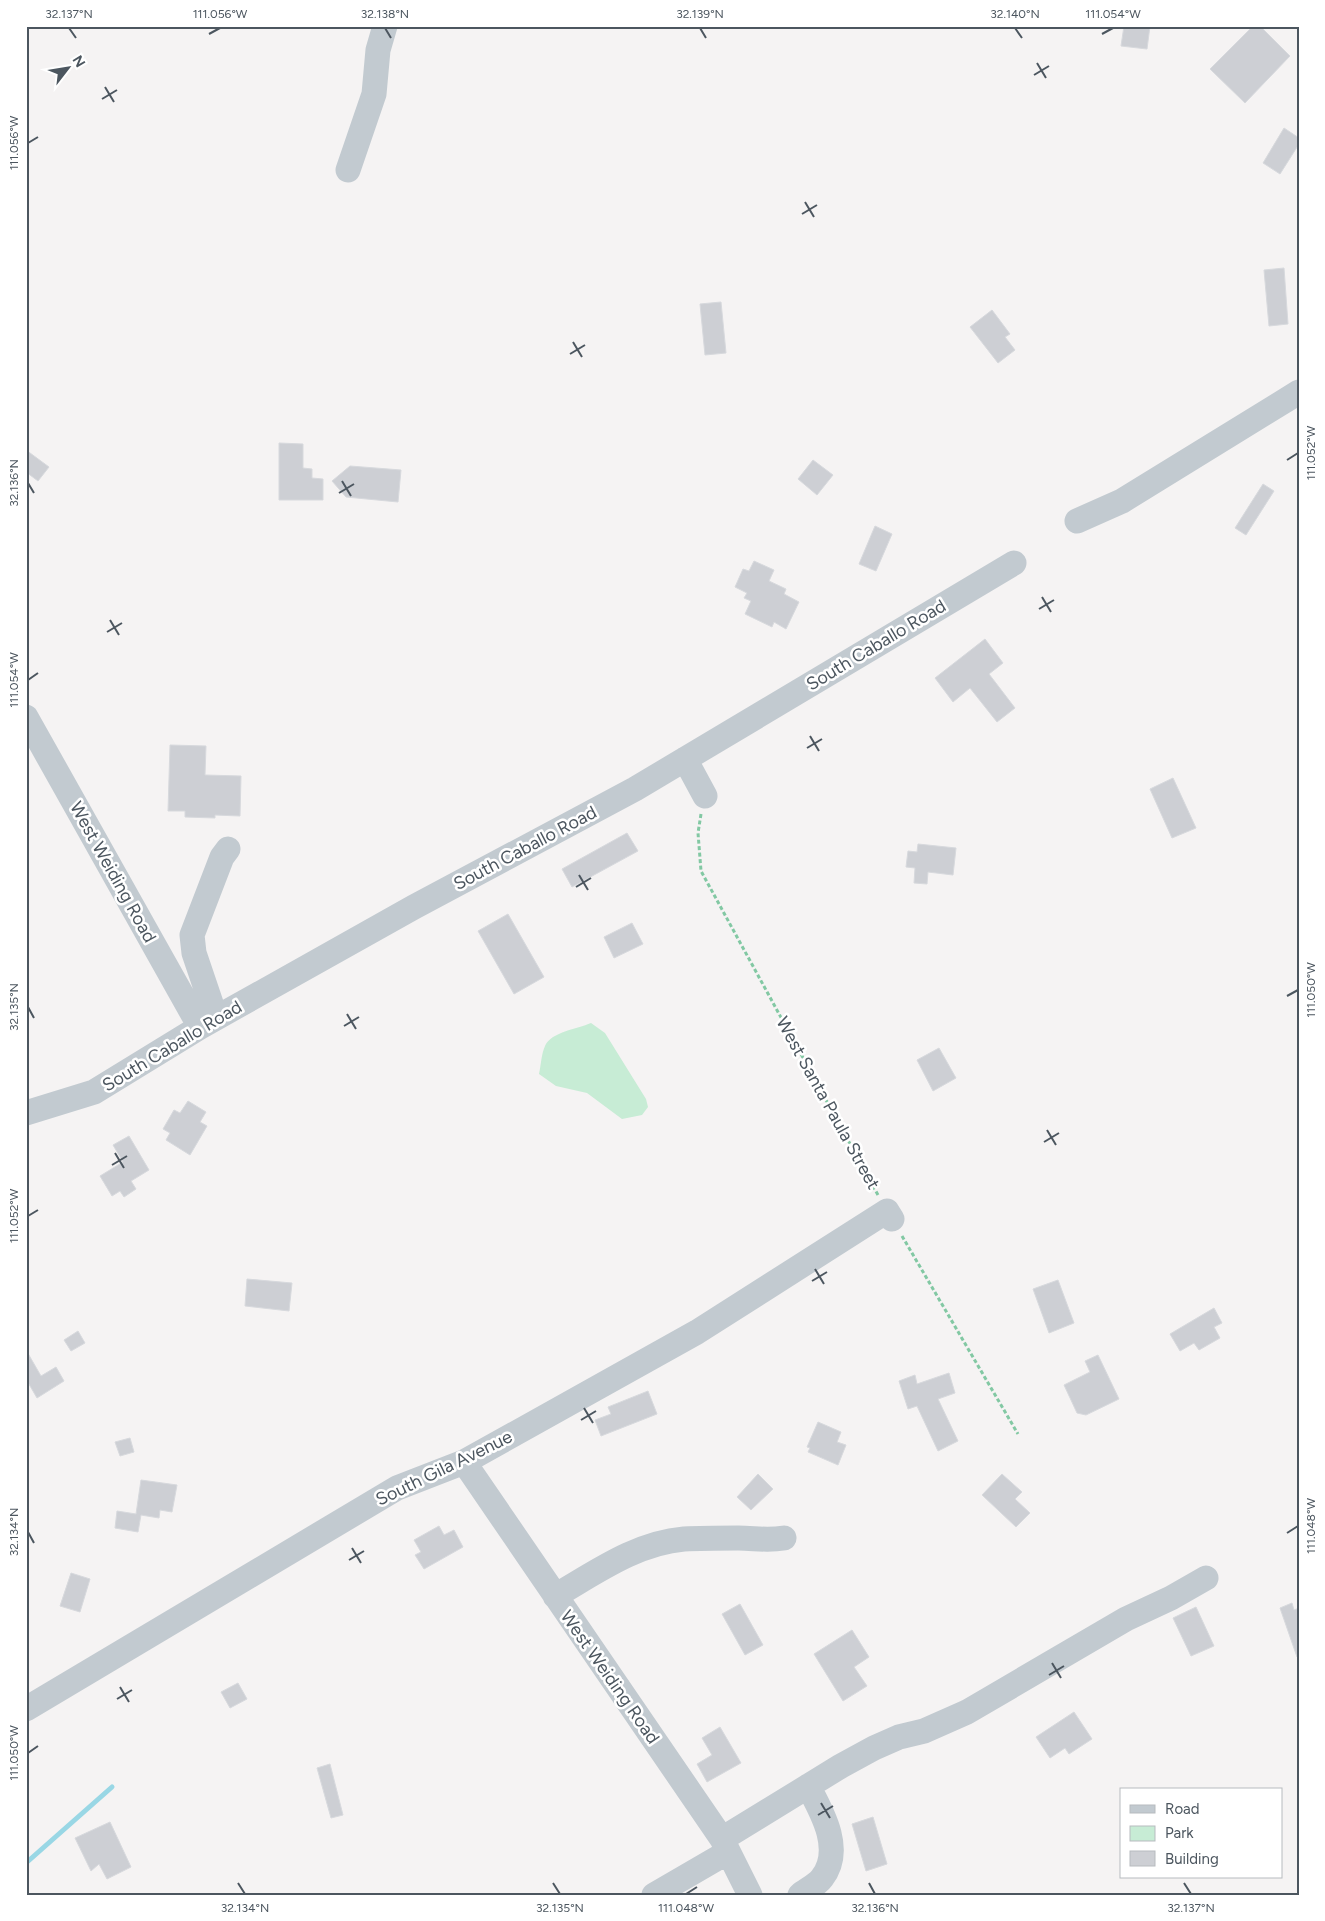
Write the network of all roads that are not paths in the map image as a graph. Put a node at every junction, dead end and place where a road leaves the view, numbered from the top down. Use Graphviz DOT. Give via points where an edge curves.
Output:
graph roads {
  1 [pos="385,26"];
  2 [pos="348,170"];
  3 [pos="1299,392"];
  4 [pos="1077,521"];
  5 [pos="1014,563"];
  6 [pos="26,717"];
  7 [pos="685,759"];
  8 [pos="704,796"];
  9 [pos="228,849"];
  10 [pos="208,1023"];
  11 [pos="26,1113"];
  12 [pos="890,1215"];
  13 [pos="464,1462"];
  14 [pos="784,1538"];
  15 [pos="1206,1578"];
  16 [pos="555,1596"];
  17 [pos="26,1709"];
  18 [pos="808,1786"];
  19 [pos="725,1846"];
  20 [pos="664,1891"];
  21 [pos="750,1895"];
  22 [pos="800,1895"];
  1 -- 2 [label="street" via="378,50 374,94"];
  3 -- 4 [label="street" via="1122,501"];
  5 -- 7 [label="street, South Caballo Road"];
  6 -- 10 [label="street, West Weiding Road"];
  7 -- 8 [label="street"];
  7 -- 10 [label="street, South Caballo Road"];
  9 -- 10 [label="street" via="192,935"];
  10 -- 11 [label="street, South Caballo Road" via="94,1092"];
  12 -- 13 [label="street, South Gila Avenue" via="696,1332"];
  13 -- 16 [label="street, West Weiding Road"];
  13 -- 17 [label="street, South Gila Avenue" via="397,1488"];
  14 -- 16 [label="street" via="660,1542 634,1552"];
  15 -- 18 [label="street" via="967,1712 924,1732 899,1737 874,1748"];
  16 -- 19 [label="street, West Weiding Road"];
  18 -- 19 [label="street"];
  18 -- 22 [label="street" via="830,1832 830,1861 822,1879"];
  19 -- 20 [label="street"];
  19 -- 21 [label="street, West Weiding Road"];
}
